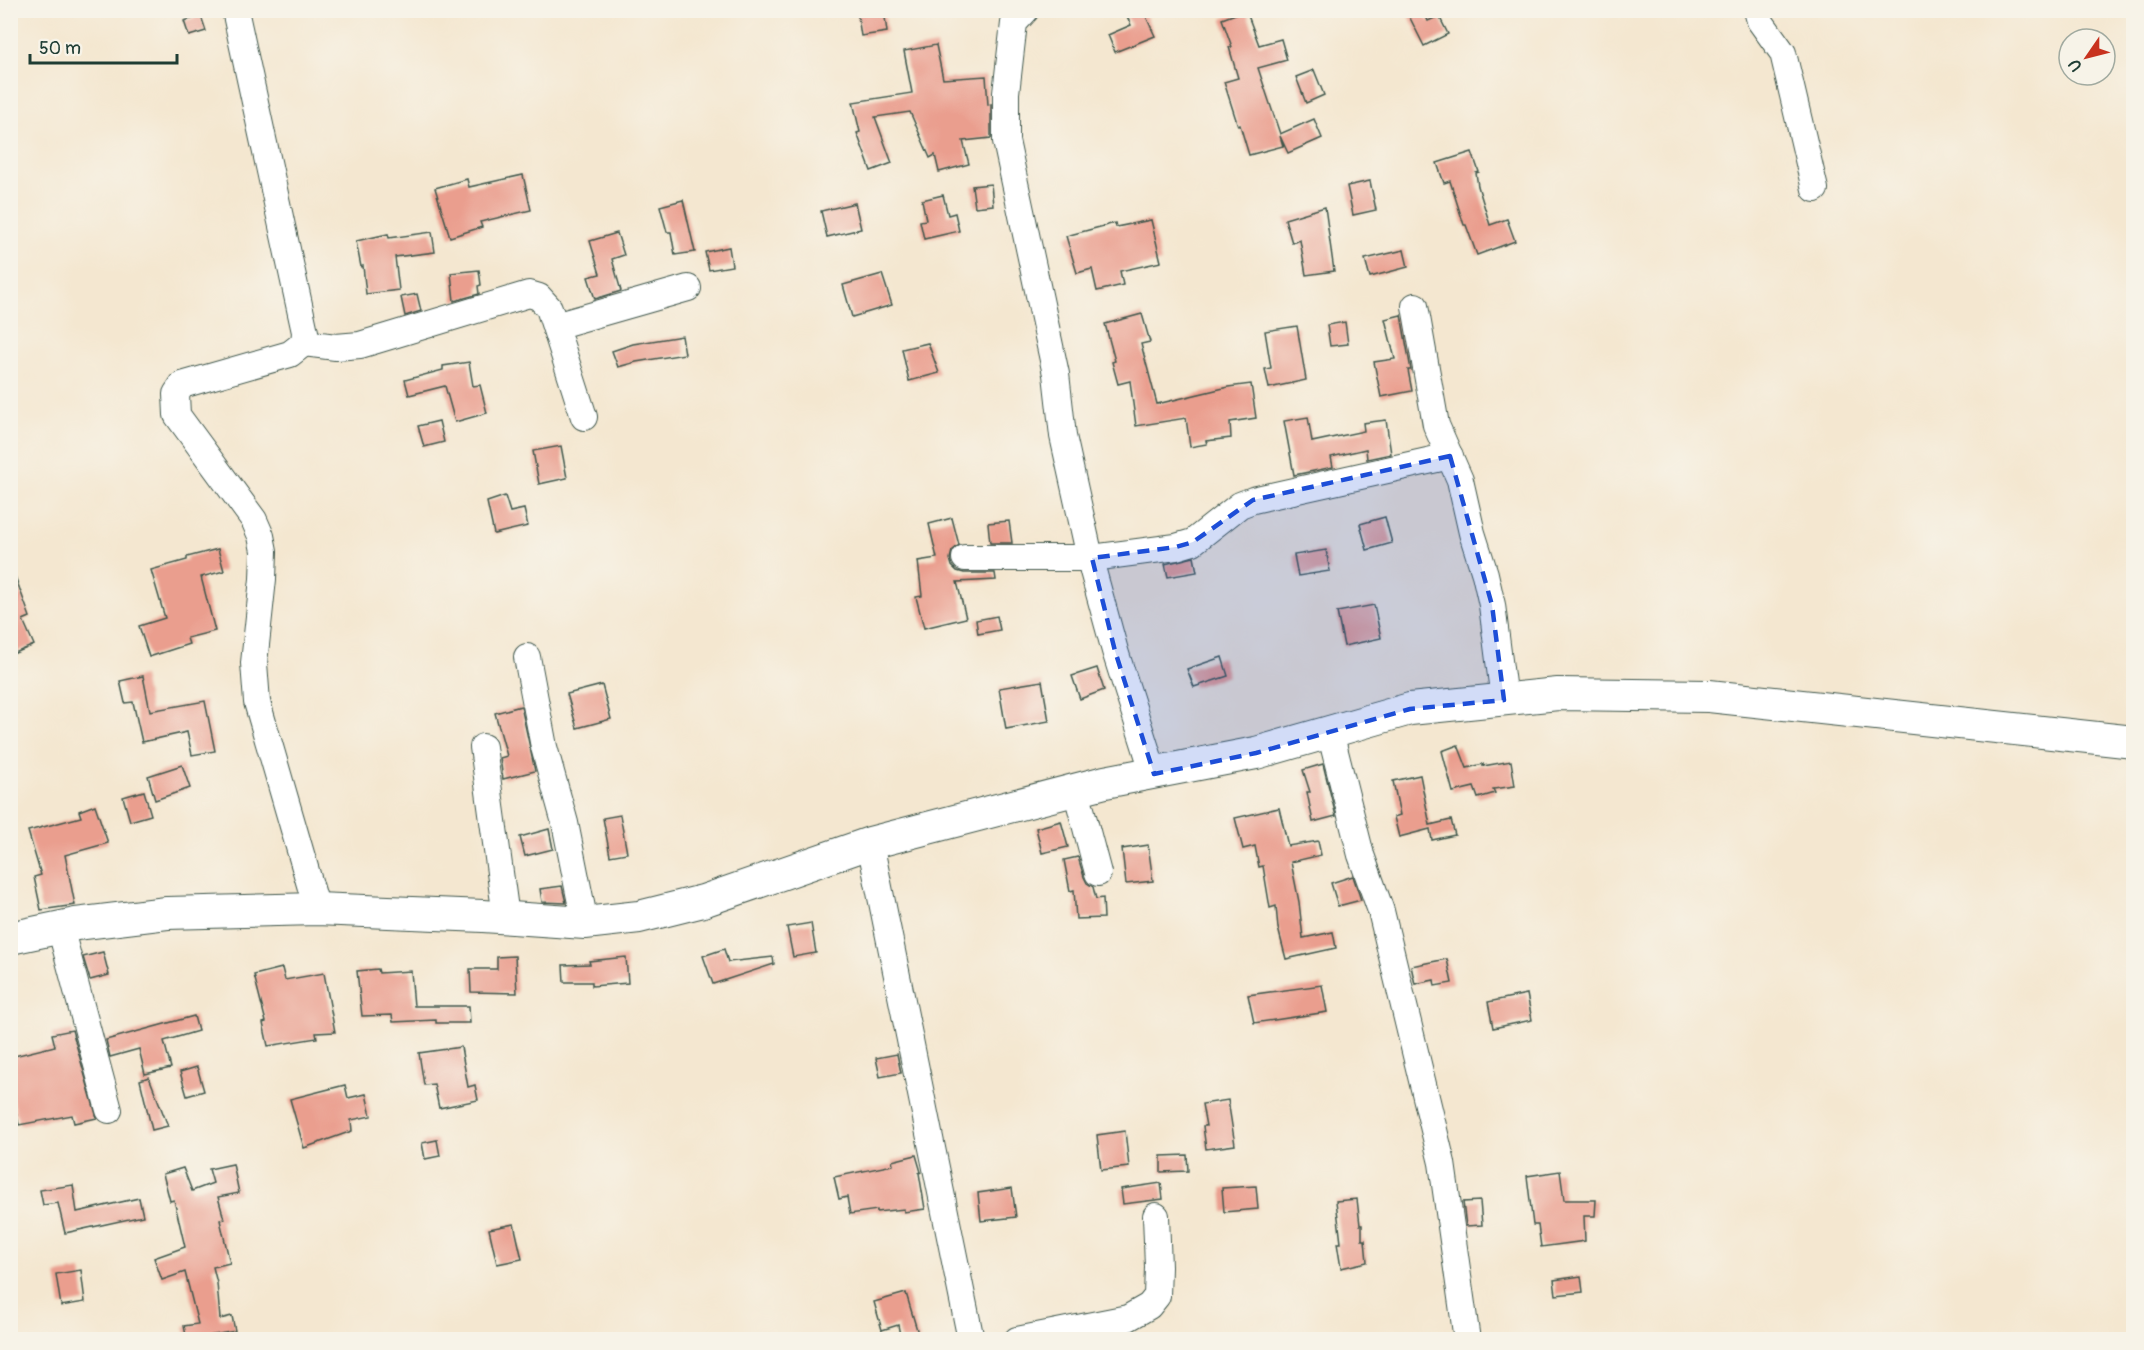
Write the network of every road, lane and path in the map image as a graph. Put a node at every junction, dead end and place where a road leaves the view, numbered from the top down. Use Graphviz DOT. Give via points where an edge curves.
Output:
graph roads {
  1 [pos="235,10"];
  2 [pos="1026,10"];
  3 [pos="1757,10"];
  4 [pos="1815,189"];
  5 [pos="688,288"];
  6 [pos="1415,306"];
  7 [pos="555,326"];
  8 [pos="304,344"];
  9 [pos="584,417"];
  10 [pos="1449,456"];
  11 [pos="965,558"];
  12 [pos="1092,558"];
  13 [pos="527,657"];
  14 [pos="1504,700"];
  15 [pos="1330,732"];
  16 [pos="2133,742"];
  17 [pos="483,747"];
  18 [pos="1154,774"];
  19 [pos="1076,790"];
  20 [pos="870,843"];
  21 [pos="1098,873"];
  22 [pos="317,909"];
  23 [pos="506,917"];
  24 [pos="585,922"];
  25 [pos="60,927"];
  26 [pos="10,938"];
  27 [pos="109,1110"];
  28 [pos="1156,1216"];
  29 [pos="971,1340"];
  30 [pos="1017,1340"];
  31 [pos="1467,1340"];
  1 -- 8 [label="street" via="305,332"];
  2 -- 12 [label="street" via="1014,23 1006,93 1006,141 1056,374 1063,436"];
  3 -- 4 [label="street" via="1760,21 1783,53"];
  5 -- 7 [label="street"];
  6 -- 10 [label="street" via="1436,425"];
  7 -- 8 [label="street" via="549,308 539,297 529,294 360,345"];
  7 -- 9 [label="street"];
  8 -- 22 [label="street" via="290,354 182,385 176,394 176,405 177,415 248,511 261,536 263,579 254,663 257,702"];
  10 -- 12 [label="street" via="1253,500 1240,505 1194,542"];
  10 -- 14 [label="street" via="1460,480 1492,605"];
  11 -- 12 [label="street"];
  12 -- 18 [label="street" via="1115,651"];
  13 -- 24 [label="street"];
  14 -- 15 [label="main road" via="1410,709"];
  14 -- 16 [label="main road" via="1558,694 1709,696"];
  15 -- 18 [label="main road" via="1256,753"];
  15 -- 31 [label="street" via="1361,855 1386,932 1442,1163"];
  17 -- 23 [label="street"];
  18 -- 19 [label="main road"];
  19 -- 20 [label="main road"];
  19 -- 21 [label="street"];
  20 -- 24 [label="main road" via="703,901 639,917"];
  20 -- 29 [label="street"];
  22 -- 23 [label="main road"];
  22 -- 25 [label="main road" via="167,913"];
  23 -- 24 [label="main road"];
  25 -- 26 [label="main road"];
  25 -- 27 [label="street"];
  28 -- 30 [label="street" via="1156,1296 1149,1306 1128,1318"];
}
